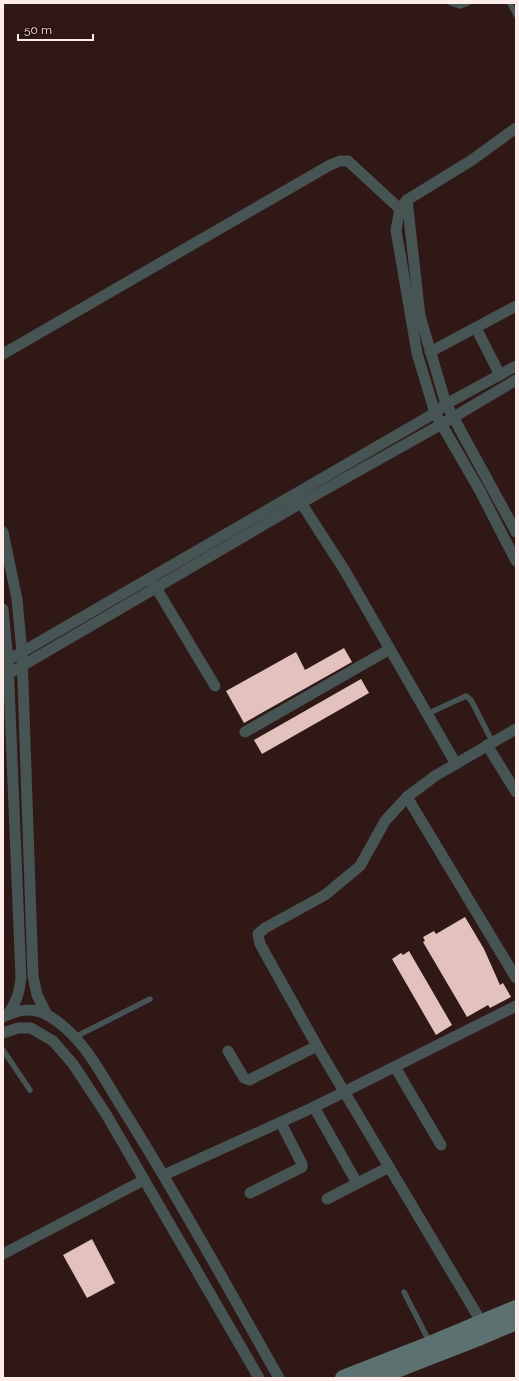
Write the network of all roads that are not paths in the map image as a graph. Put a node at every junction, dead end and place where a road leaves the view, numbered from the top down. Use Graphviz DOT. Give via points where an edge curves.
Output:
graph roads {
  1 [pos="451,3"];
  2 [pos="468,3"];
  3 [pos="510,3"];
  4 [pos="516,14"];
  5 [pos="516,128"];
  6 [pos="407,200"];
  7 [pos="400,209"];
  8 [pos="516,306"];
  9 [pos="476,328"];
  10 [pos="430,352"];
  11 [pos="3,354"];
  12 [pos="516,366"];
  13 [pos="500,375"];
  14 [pos="516,380"];
  15 [pos="446,404"];
  16 [pos="435,413"];
  17 [pos="453,417"];
  18 [pos="442,424"];
  19 [pos="298,498"];
  20 [pos="3,532"];
  21 [pos="516,532"];
  22 [pos="516,561"];
  23 [pos="150,577"];
  24 [pos="156,588"];
  25 [pos="3,609"];
  26 [pos="390,649"];
  27 [pos="22,653"];
  28 [pos="5,662"];
  29 [pos="22,666"];
  30 [pos="6,676"];
  31 [pos="215,686"];
  32 [pos="427,714"];
  33 [pos="516,729"];
  34 [pos="245,732"];
  35 [pos="490,743"];
  36 [pos="456,764"];
  37 [pos="516,790"];
  38 [pos="407,797"];
  39 [pos="516,978"];
  40 [pos="150,999"];
  41 [pos="516,1006"];
  42 [pos="47,1015"];
  43 [pos="4,1016"];
  44 [pos="3,1033"];
  45 [pos="75,1037"];
  46 [pos="317,1046"];
  47 [pos="3,1050"];
  48 [pos="228,1051"];
  49 [pos="395,1067"];
  50 [pos="30,1090"];
  51 [pos="345,1092"];
  52 [pos="314,1108"];
  53 [pos="281,1123"];
  54 [pos="441,1145"];
  55 [pos="389,1167"];
  56 [pos="164,1174"];
  57 [pos="144,1180"];
  58 [pos="357,1183"];
  59 [pos="250,1193"];
  60 [pos="327,1199"];
  61 [pos="3,1254"];
  62 [pos="404,1292"];
  63 [pos="516,1308"];
  64 [pos="516,1322"];
  65 [pos="482,1323"];
  66 [pos="430,1344"];
  67 [pos="259,1378"];
  68 [pos="279,1378"];
  69 [pos="343,1378"];
  70 [pos="376,1378"];
  1 -- 2 [label="lane" via="460,6"];
  3 -- 4 [label="lane"];
  5 -- 6 [label="street" via="472,160"];
  6 -- 7 [label="street"];
  6 -- 10 [label="street" via="420,316"];
  7 -- 11 [label="street" via="348,162 340,161"];
  7 -- 16 [label="street" via="396,230 400,262 417,353"];
  8 -- 9 [label="street"];
  9 -- 10 [label="street"];
  9 -- 13 [label="street"];
  10 -- 15 [label="street"];
  12 -- 13 [label="street"];
  13 -- 15 [label="street"];
  14 -- 17 [label="street"];
  15 -- 16 [label="street"];
  15 -- 17 [label="street"];
  16 -- 18 [label="street"];
  16 -- 19 [label="street"];
  17 -- 18 [label="street"];
  17 -- 21 [label="street"];
  18 -- 19 [label="street"];
  18 -- 22 [label="street"];
  19 -- 23 [label="street"];
  19 -- 24 [label="street"];
  19 -- 26 [label="street" via="345,571"];
  20 -- 27 [label="street" via="18,599"];
  23 -- 24 [label="street"];
  23 -- 27 [label="street"];
  24 -- 29 [label="street"];
  24 -- 31 [label="street"];
  25 -- 28 [label="street"];
  26 -- 32 [label="street"];
  26 -- 34 [label="street"];
  27 -- 28 [label="street"];
  27 -- 29 [label="street"];
  28 -- 30 [label="street"];
  29 -- 30 [label="street"];
  29 -- 42 [label="street" via="33,976 37,995"];
  30 -- 43 [label="street" via="21,978 14,1006"];
  32 -- 35 [label="lane" via="466,696 471,700"];
  32 -- 36 [label="street"];
  33 -- 35 [label="street"];
  35 -- 36 [label="street"];
  35 -- 37 [label="street"];
  36 -- 38 [label="street"];
  38 -- 39 [label="street"];
  38 -- 46 [label="street" via="385,821 360,866 325,895 258,934 260,944"];
  40 -- 45 [label="lane"];
  41 -- 49 [label="street"];
  42 -- 43 [label="street" via="29,1009 16,1010"];
  42 -- 45 [label="street"];
  44 -- 57 [label="street" via="18,1028 31,1028 53,1041 73,1064 106,1114"];
  45 -- 56 [label="street"];
  46 -- 48 [label="street" via="249,1080 244,1078"];
  46 -- 51 [label="street"];
  47 -- 50 [label="lane"];
  49 -- 51 [label="street"];
  49 -- 54 [label="street"];
  51 -- 52 [label="street"];
  51 -- 55 [label="street"];
  52 -- 53 [label="street"];
  52 -- 58 [label="street"];
  53 -- 56 [label="street"];
  53 -- 59 [label="street" via="302,1167"];
  55 -- 58 [label="street"];
  55 -- 65 [label="street"];
  56 -- 68 [label="street"];
  57 -- 61 [label="street"];
  57 -- 67 [label="street"];
  58 -- 60 [label="street"];
  62 -- 66 [label="lane"];
  63 -- 65 [label="main road"];
  64 -- 70 [label="main road"];
  65 -- 66 [label="main road"];
  66 -- 69 [label="main road"];
}
